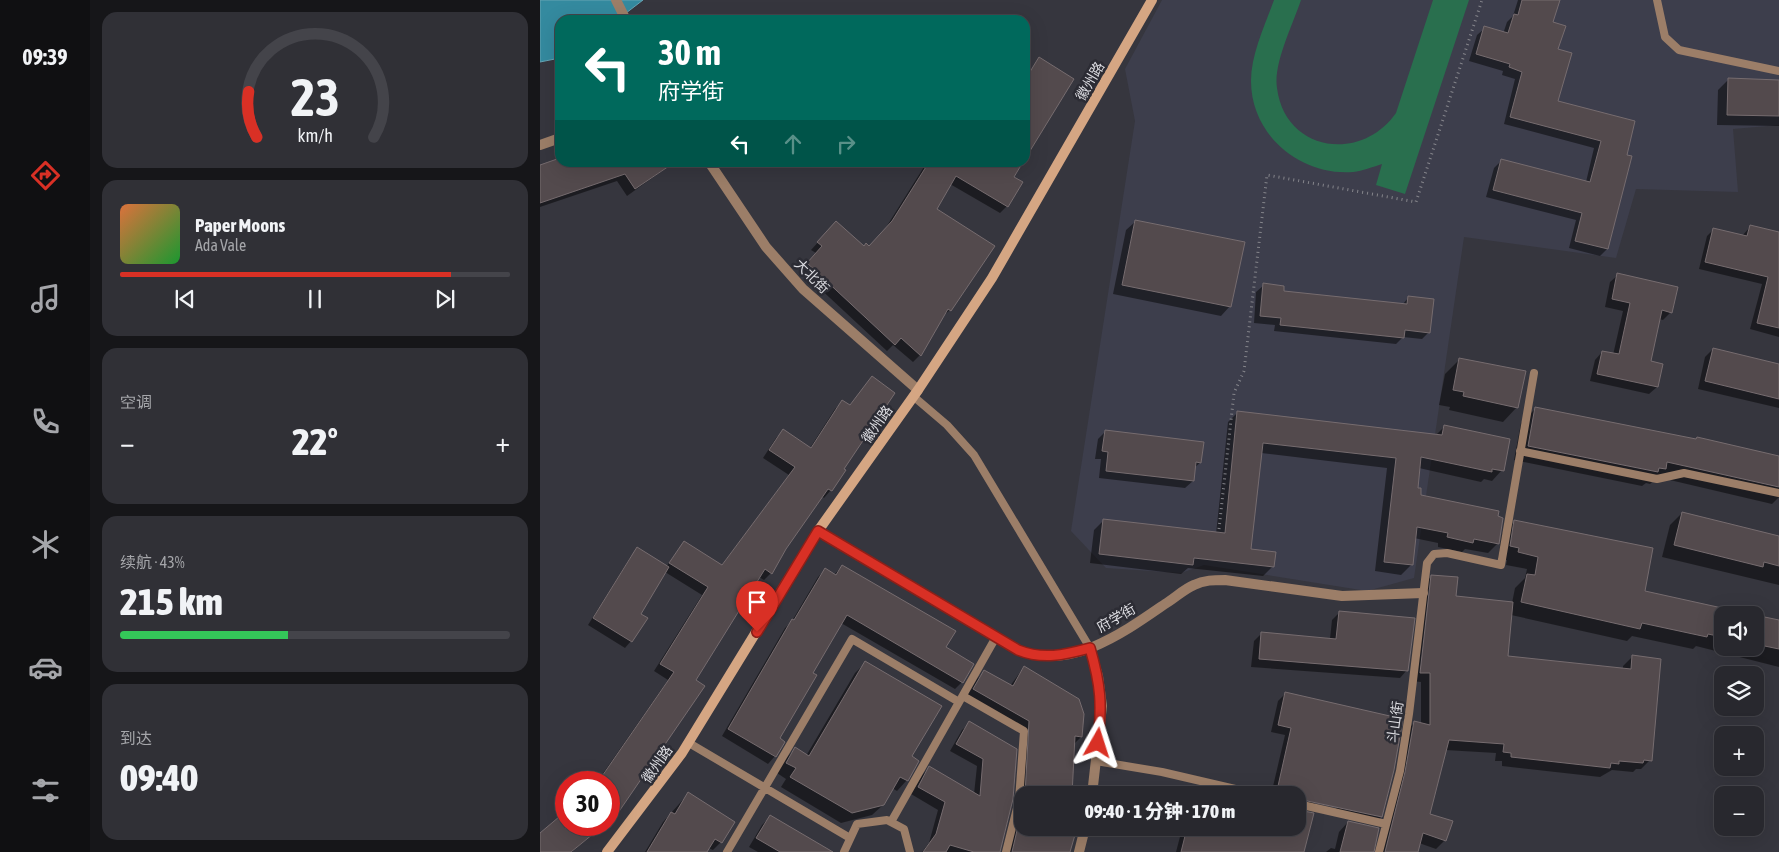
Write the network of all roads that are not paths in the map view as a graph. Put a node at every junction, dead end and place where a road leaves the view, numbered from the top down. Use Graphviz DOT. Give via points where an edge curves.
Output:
graph roads {
  1 [pos="616,0"];
  2 [pos="1152,0"];
  3 [pos="1657,0"];
  4 [pos="624,15"];
  5 [pos="1779,71"];
  6 [pos="555,140"];
  7 [pos="540,145"];
  8 [pos="712,167"];
  9 [pos="1534,373"];
  10 [pos="916,393"];
  11 [pos="1520,451"];
  12 [pos="1779,492"];
  13 [pos="818,531"];
  14 [pos="1423,592"];
  15 [pos="996,637"];
  16 [pos="1090,648"];
  17 [pos="961,699"];
  18 [pos="689,743"];
  19 [pos="1096,761"];
  20 [pos="1093,786"];
  21 [pos="1222,786"];
  22 [pos="764,788"];
  23 [pos="1306,806"];
  24 [pos="891,822"];
  25 [pos="1386,824"];
  26 [pos="1083,836"];
  27 [pos="850,838"];
  28 [pos="607,852"];
  29 [pos="727,852"];
  30 [pos="844,852"];
  31 [pos="910,852"];
  32 [pos="1006,852"];
  33 [pos="1079,852"];
  34 [pos="1379,852"];
  1 -- 4 [label="street"];
  2 -- 10 [label="main road, 徽州路" via="992,278"];
  3 -- 5 [label="lane" via="1665,36 1679,50"];
  6 -- 7 [label="street"];
  8 -- 10 [label="street, 大北街" via="749,224 803,289"];
  9 -- 11 [label="lane"];
  10 -- 13 [label="main road, 徽州路"];
  10 -- 16 [label="lane" via="974,455"];
  11 -- 12 [label="lane" via="1657,479 1684,473"];
  11 -- 14 [label="lane, 斗山街" via="1501,565 1434,554 1427,563"];
  13 -- 15 [label="street, 府学街"];
  13 -- 18 [label="main road, 徽州路"];
  14 -- 16 [label="street, 府学街" via="1350,597 1225,580 1209,581 1194,585 1131,627"];
  14 -- 25 [label="lane, 斗山街" via="1409,714 1400,770"];
  15 -- 16 [label="street, 府学街" via="1018,650 1040,656 1058,656"];
  15 -- 17 [label="lane"];
  16 -- 19 [label="street" via="1102,706"];
  17 -- 22 [label="lane" via="852,639"];
  17 -- 24 [label="lane"];
  17 -- 32 [label="lane" via="1024,732 1019,800"];
  18 -- 22 [label="lane"];
  18 -- 28 [label="main road, 徽州路"];
  19 -- 20 [label="street"];
  19 -- 21 [label="lane"];
  22 -- 27 [label="lane"];
  22 -- 29 [label="lane"];
  23 -- 25 [label="lane"];
  24 -- 27 [label="lane" via="857,824"];
  24 -- 31 [label="lane" via="904,829"];
  25 -- 34 [label="lane, 斗山街"];
  26 -- 33 [label="street"];
  27 -- 30 [label="lane"];
}
